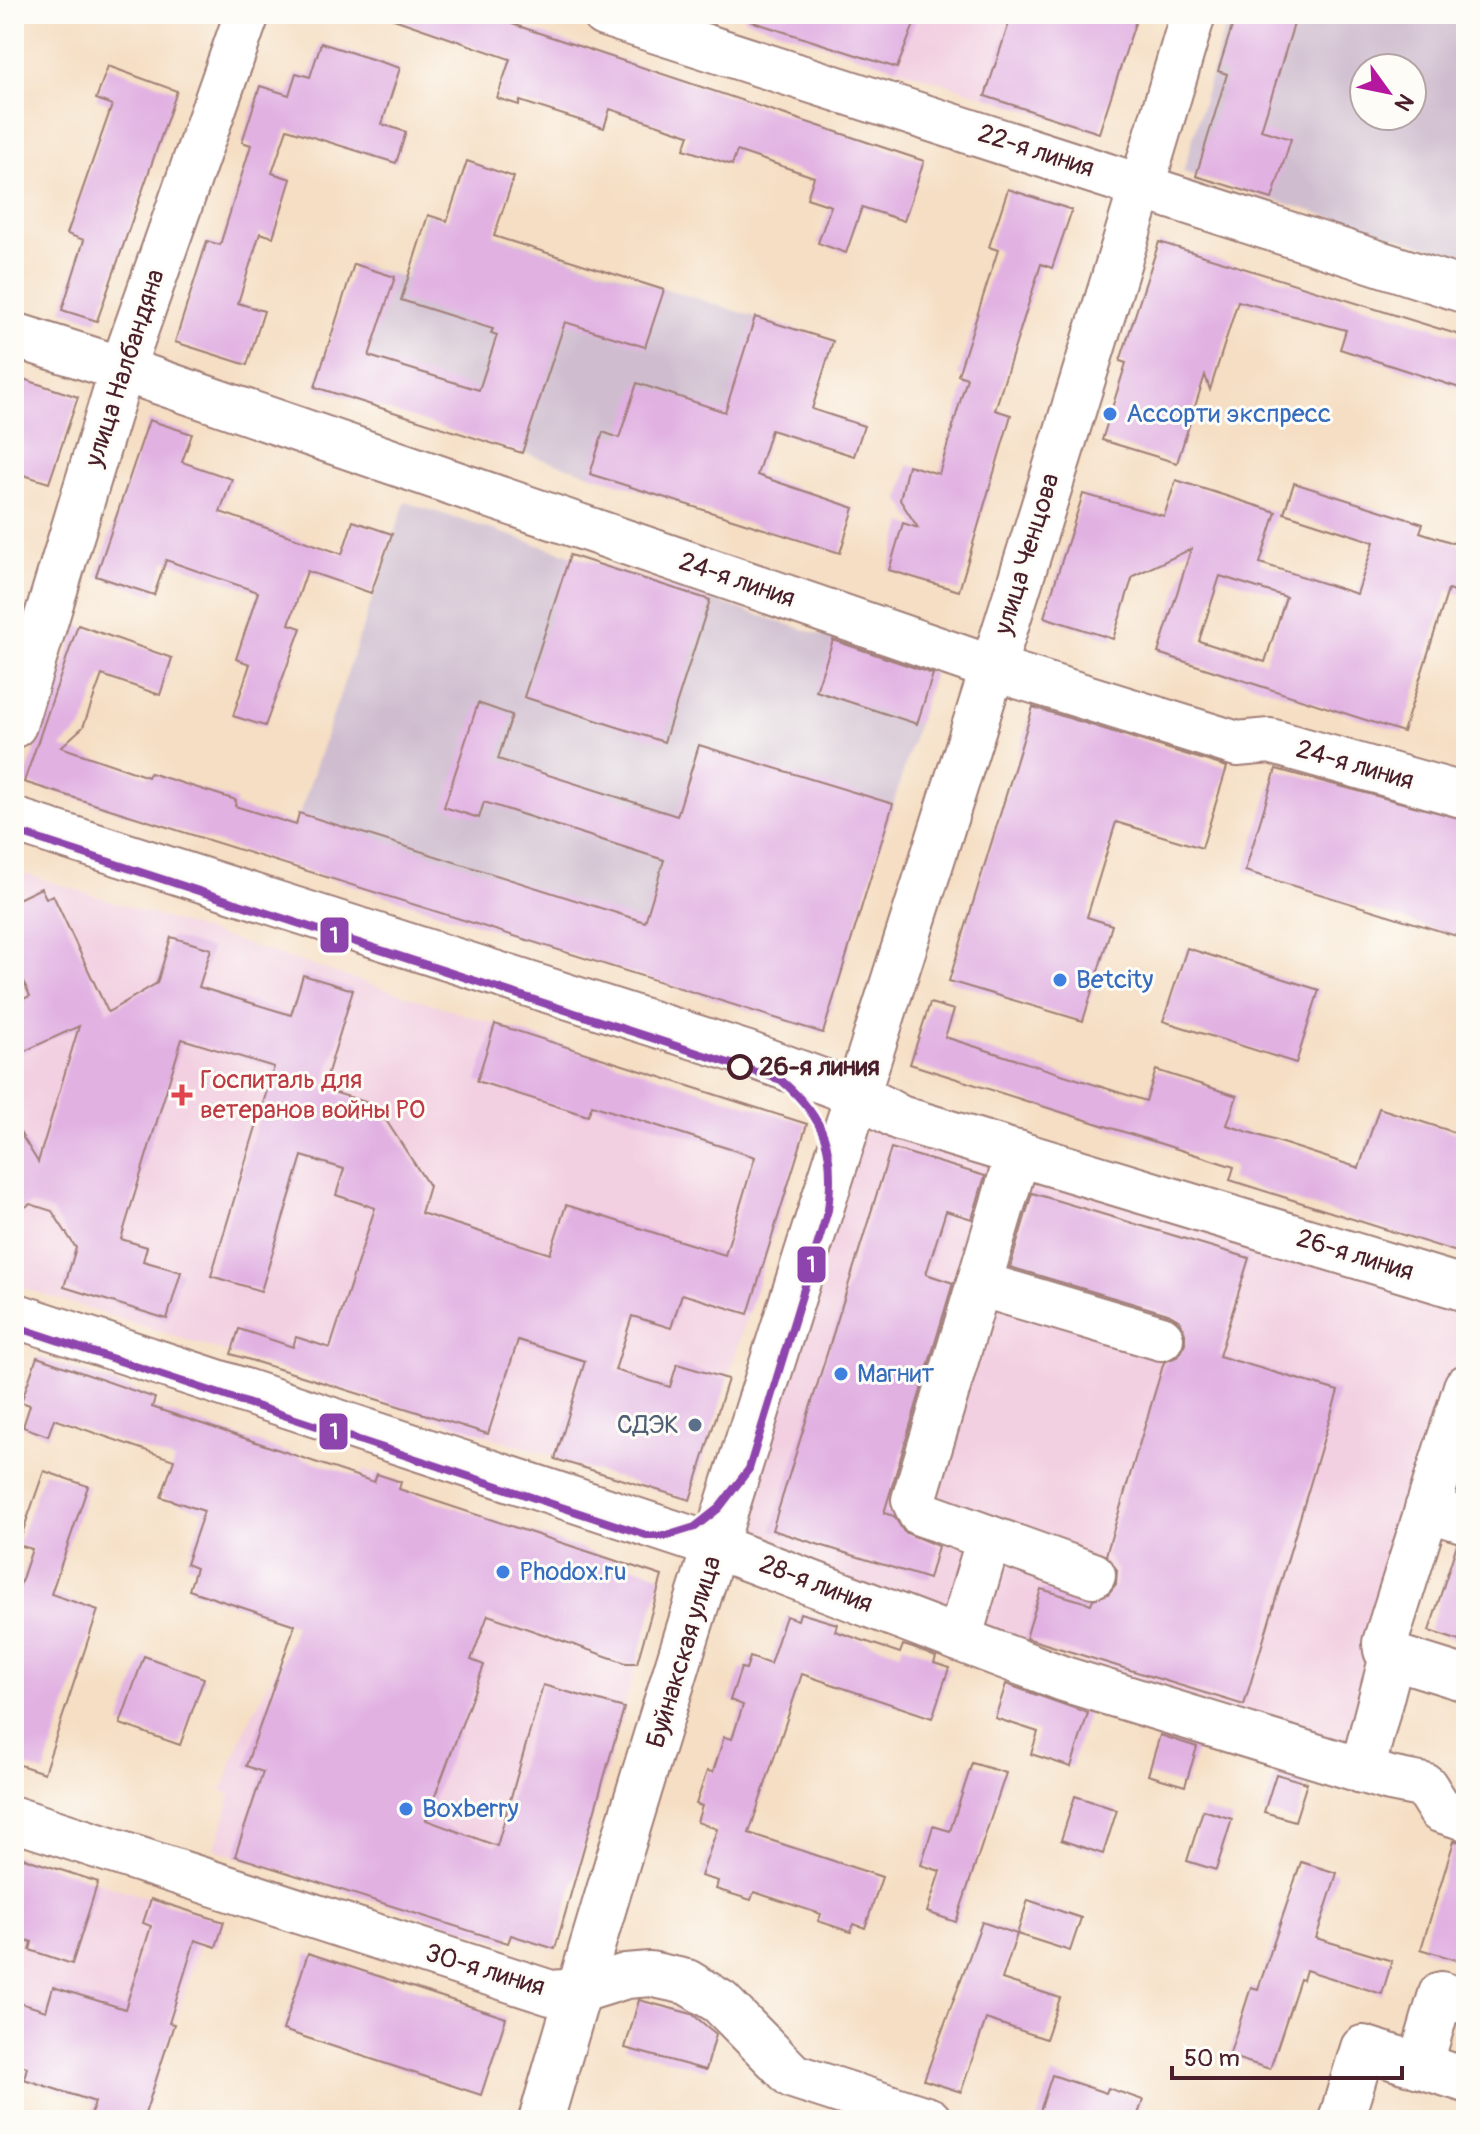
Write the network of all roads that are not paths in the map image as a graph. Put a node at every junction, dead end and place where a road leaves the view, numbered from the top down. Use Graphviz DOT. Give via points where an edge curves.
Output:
graph roads {
  1 [pos="247,14"];
  2 [pos="604,14"];
  3 [pos="1193,14"];
  4 [pos="1143,185"];
  5 [pos="1466,291"];
  6 [pos="14,335"];
  7 [pos="122,369"];
  8 [pos="992,668"];
  9 [pos="14,725"];
  10 [pos="1466,796"];
  11 [pos="14,820"];
  12 [pos="855,1093"];
  13 [pos="1018,1153"];
  14 [pos="979,1284"];
  15 [pos="1466,1289"];
  16 [pos="14,1315"];
  17 [pos="1161,1338"];
  18 [pos="1466,1387"];
  19 [pos="1447,1515"];
  20 [pos="989,1538"];
  21 [pos="717,1547"];
  22 [pos="1093,1575"];
  23 [pos="959,1639"];
  24 [pos="1392,1656"];
  25 [pos="1466,1679"];
  26 [pos="1376,1775"];
  27 [pos="1466,1818"];
  28 [pos="14,1819"];
  29 [pos="578,1991"];
  30 [pos="1466,2002"];
  31 [pos="1420,2066"];
  32 [pos="1466,2080"];
  33 [pos="541,2120"];
  34 [pos="929,2120"];
  35 [pos="1341,2120"];
  1 -- 7 [label="street, улица Налбандяна"];
  2 -- 4 [label="street, 22-я линия"];
  3 -- 4 [label="street, улица Ченцова"];
  4 -- 5 [label="street, 22-я линия"];
  4 -- 8 [label="street, улица Ченцова"];
  6 -- 7 [label="street, 24-я линия"];
  7 -- 8 [label="street, 24-я линия"];
  7 -- 9 [label="street, улица Налбандяна"];
  8 -- 10 [label="street, 24-я линия" via="1237,744 1270,741"];
  8 -- 12 [label="street, улица Ченцова"];
  11 -- 12 [label="street, 26-я линия" via="745,1053"];
  12 -- 13 [label="street, 26-я линия" via="900,1118"];
  12 -- 21 [label="street, Буйнакская улица"];
  13 -- 14 [label="street"];
  13 -- 15 [label="street, 26-я линия"];
  14 -- 17 [label="street"];
  14 -- 20 [label="street" via="914,1500 920,1513"];
  16 -- 21 [label="street, 28-я линия"];
  18 -- 19 [label="street"];
  19 -- 24 [label="street" via="1385,1643"];
  20 -- 22 [label="street"];
  20 -- 23 [label="street"];
  21 -- 23 [label="street, 28-я линия"];
  21 -- 29 [label="street, Буйнакская улица"];
  23 -- 26 [label="street, 28-я линия" via="1064,1679"];
  24 -- 25 [label="street"];
  24 -- 26 [label="street"];
  26 -- 27 [label="street, 28-я линия" via="1425,1786 1440,1810"];
  28 -- 29 [label="street, 30-я линия" via="551,1993"];
  29 -- 33 [label="street, Буйнакская улица"];
  29 -- 34 [label="street, 30-я линия" via="650,1974 687,1982 720,2002 793,2076"];
  30 -- 31 [label="street" via="1441,1994"];
  31 -- 32 [label="street"];
  31 -- 35 [label="street" via="1363,2048"];
}
